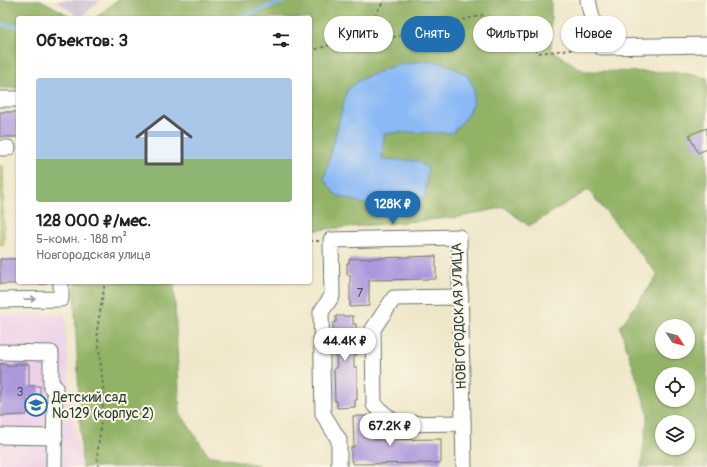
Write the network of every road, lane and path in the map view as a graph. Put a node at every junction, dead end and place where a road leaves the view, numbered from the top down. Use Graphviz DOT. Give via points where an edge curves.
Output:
graph roads {
  1 [pos="384,0"];
  2 [pos="588,0"];
  3 [pos="375,16"];
  4 [pos="592,16"];
  5 [pos="393,37"];
  6 [pos="707,45"];
  7 [pos="324,47"];
  8 [pos="626,47"];
  9 [pos="312,50"];
  10 [pos="561,51"];
  11 [pos="0,99"];
  12 [pos="16,99"];
  13 [pos="61,284"];
  14 [pos="105,284"];
  15 [pos="460,297"];
  16 [pos="0,300"];
  17 [pos="0,352"];
  18 [pos="463,422"];
  19 [pos="0,436"];
  20 [pos="55,437"];
  21 [pos="54,467"];
  22 [pos="99,467"];
  23 [pos="339,467"];
  24 [pos="464,467"];
  1 -- 3 [label="path"];
  2 -- 4 [label="street"];
  5 -- 10 [label="path" via="483,15 525,36 538,53"];
  6 -- 8 [label="street"];
  7 -- 9 [label="path"];
  11 -- 12 [label="street"];
  16 -- 13 [label="street, one-way" via="61,299"];
  14 -- 22 [label="path" via="97,330 104,394 96,458"];
  15 -- 18 [label="street, НОВГОРОДСКАЯ УЛИЦА"];
  15 -- 18 [label="street" via="394,298 373,328 374,405 396,424"];
  15 -- 23 [label="street, НОВГОРОДСКАЯ УЛИЦА" via="459,237 331,240 332,296 321,312 323,414 339,440"];
  17 -- 20 [label="street" via="51,353 51,387 55,386"];
  18 -- 24 [label="street, НОВГОРОДСКАЯ УЛИЦА"];
  19 -- 20 [label="street"];
  20 -- 21 [label="street"];
}
